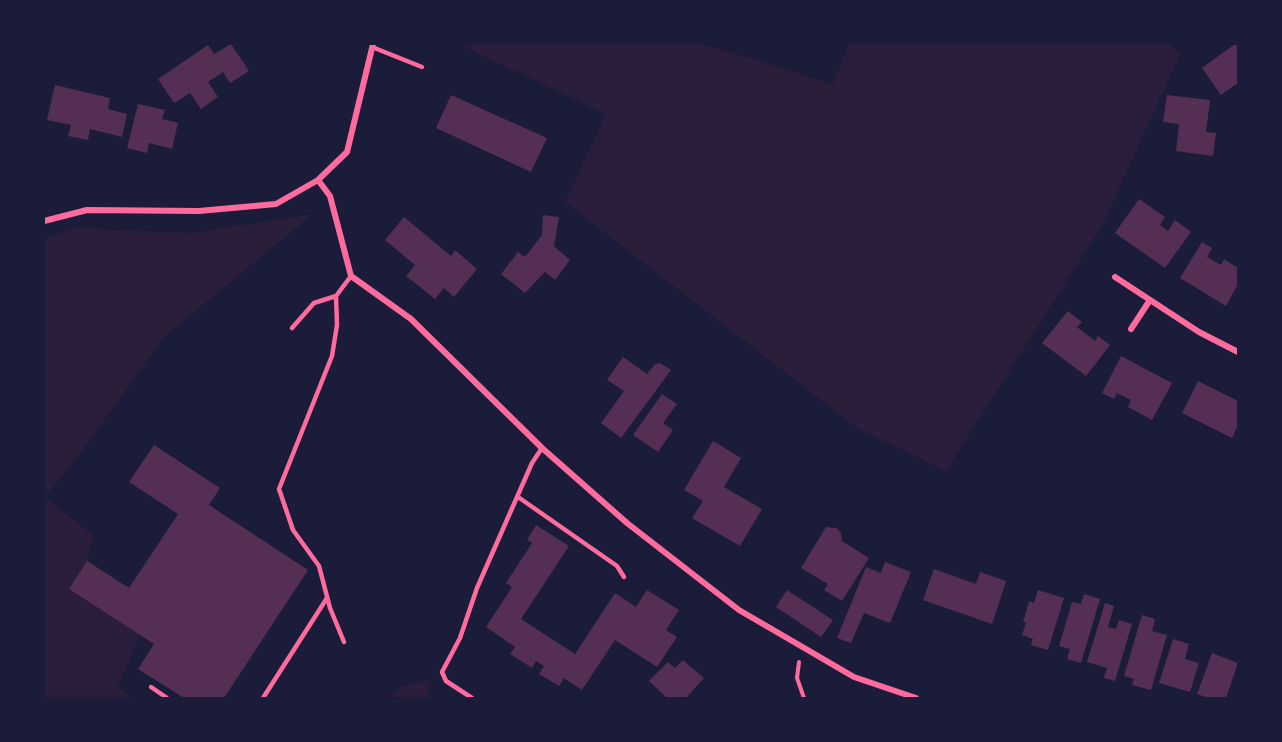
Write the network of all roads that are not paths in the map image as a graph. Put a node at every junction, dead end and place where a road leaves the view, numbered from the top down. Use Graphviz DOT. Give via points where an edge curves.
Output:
graph roads {
  1 [pos="373,45"];
  2 [pos="422,67"];
  3 [pos="318,180"];
  4 [pos="44,221"];
  5 [pos="351,276"];
  6 [pos="1115,277"];
  7 [pos="336,296"];
  8 [pos="1150,300"];
  9 [pos="292,328"];
  10 [pos="1131,329"];
  11 [pos="1239,352"];
  12 [pos="542,448"];
  13 [pos="518,497"];
  14 [pos="624,577"];
  15 [pos="327,598"];
  16 [pos="344,642"];
  17 [pos="151,687"];
  18 [pos="168,699"];
  19 [pos="263,699"];
  20 [pos="472,699"];
  21 [pos="916,699"];
  1 -- 2 [label="lane"];
  1 -- 3 [label="street" via="347,152"];
  3 -- 4 [label="street" via="276,204 199,211 87,210"];
  3 -- 5 [label="street" via="330,196"];
  5 -- 7 [label="lane"];
  5 -- 12 [label="street" via="411,319"];
  6 -- 8 [label="street"];
  7 -- 9 [label="lane" via="314,303"];
  7 -- 15 [label="lane" via="338,325 332,356 279,489 293,530 319,566"];
  8 -- 10 [label="street"];
  8 -- 11 [label="street"];
  12 -- 13 [label="lane"];
  12 -- 21 [label="street" via="627,523 740,610 854,677"];
  13 -- 14 [label="lane" via="617,566"];
  13 -- 20 [label="lane" via="442,672 446,681"];
  15 -- 16 [label="lane"];
  15 -- 19 [label="lane"];
  17 -- 18 [label="lane"];
}
